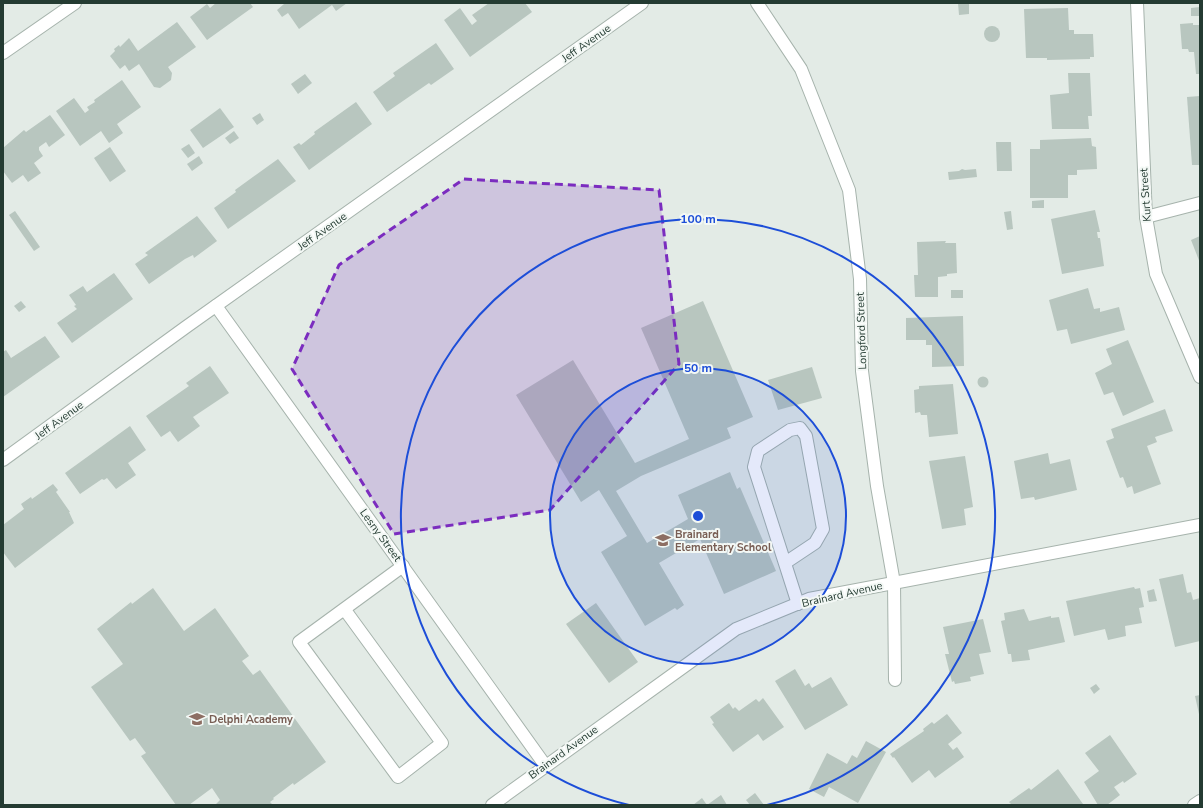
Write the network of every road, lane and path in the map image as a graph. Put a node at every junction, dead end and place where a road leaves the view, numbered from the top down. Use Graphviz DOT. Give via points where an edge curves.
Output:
graph roads {
  1 [pos="75,3"];
  2 [pos="642,3"];
  3 [pos="757,3"];
  4 [pos="1137,3"];
  5 [pos="3,53"];
  6 [pos="1200,203"];
  7 [pos="1146,217"];
  8 [pos="216,306"];
  9 [pos="1200,377"];
  10 [pos="3,460"];
  11 [pos="1200,524"];
  12 [pos="785,563"];
  13 [pos="403,566"];
  14 [pos="894,583"];
  15 [pos="798,604"];
  16 [pos="345,610"];
  17 [pos="894,680"];
  18 [pos="546,765"];
  19 [pos="1200,801"];
  20 [pos="492,805"];
  21 [pos="1194,805"];
  1 -- 5 [label="street"];
  2 -- 8 [label="street, Jeff Avenue"];
  3 -- 14 [label="street, Longford Street" via="801,69 849,190 860,279 862,371 876,486"];
  4 -- 7 [label="street, Kurt Street"];
  6 -- 7 [label="street"];
  7 -- 9 [label="street, Kurt Street" via="1156,274"];
  8 -- 10 [label="street, Jeff Avenue"];
  8 -- 13 [label="street, Lesny Street"];
  11 -- 14 [label="street, Brainard Avenue"];
  12 -- 12 [label="street" via="754,467 758,451 790,430 800,428 806,436 823,529 815,543"];
  12 -- 15 [label="street"];
  13 -- 16 [label="street"];
  13 -- 18 [label="street, Lesny Street"];
  14 -- 15 [label="street, Brainard Avenue" via="809,599"];
  14 -- 17 [label="street, Longford Street"];
  15 -- 18 [label="street, Brainard Avenue" via="736,629"];
  16 -- 16 [label="street" via="299,642 398,777 442,743"];
  18 -- 20 [label="street, Brainard Avenue"];
  19 -- 21 [label="street"];
}
